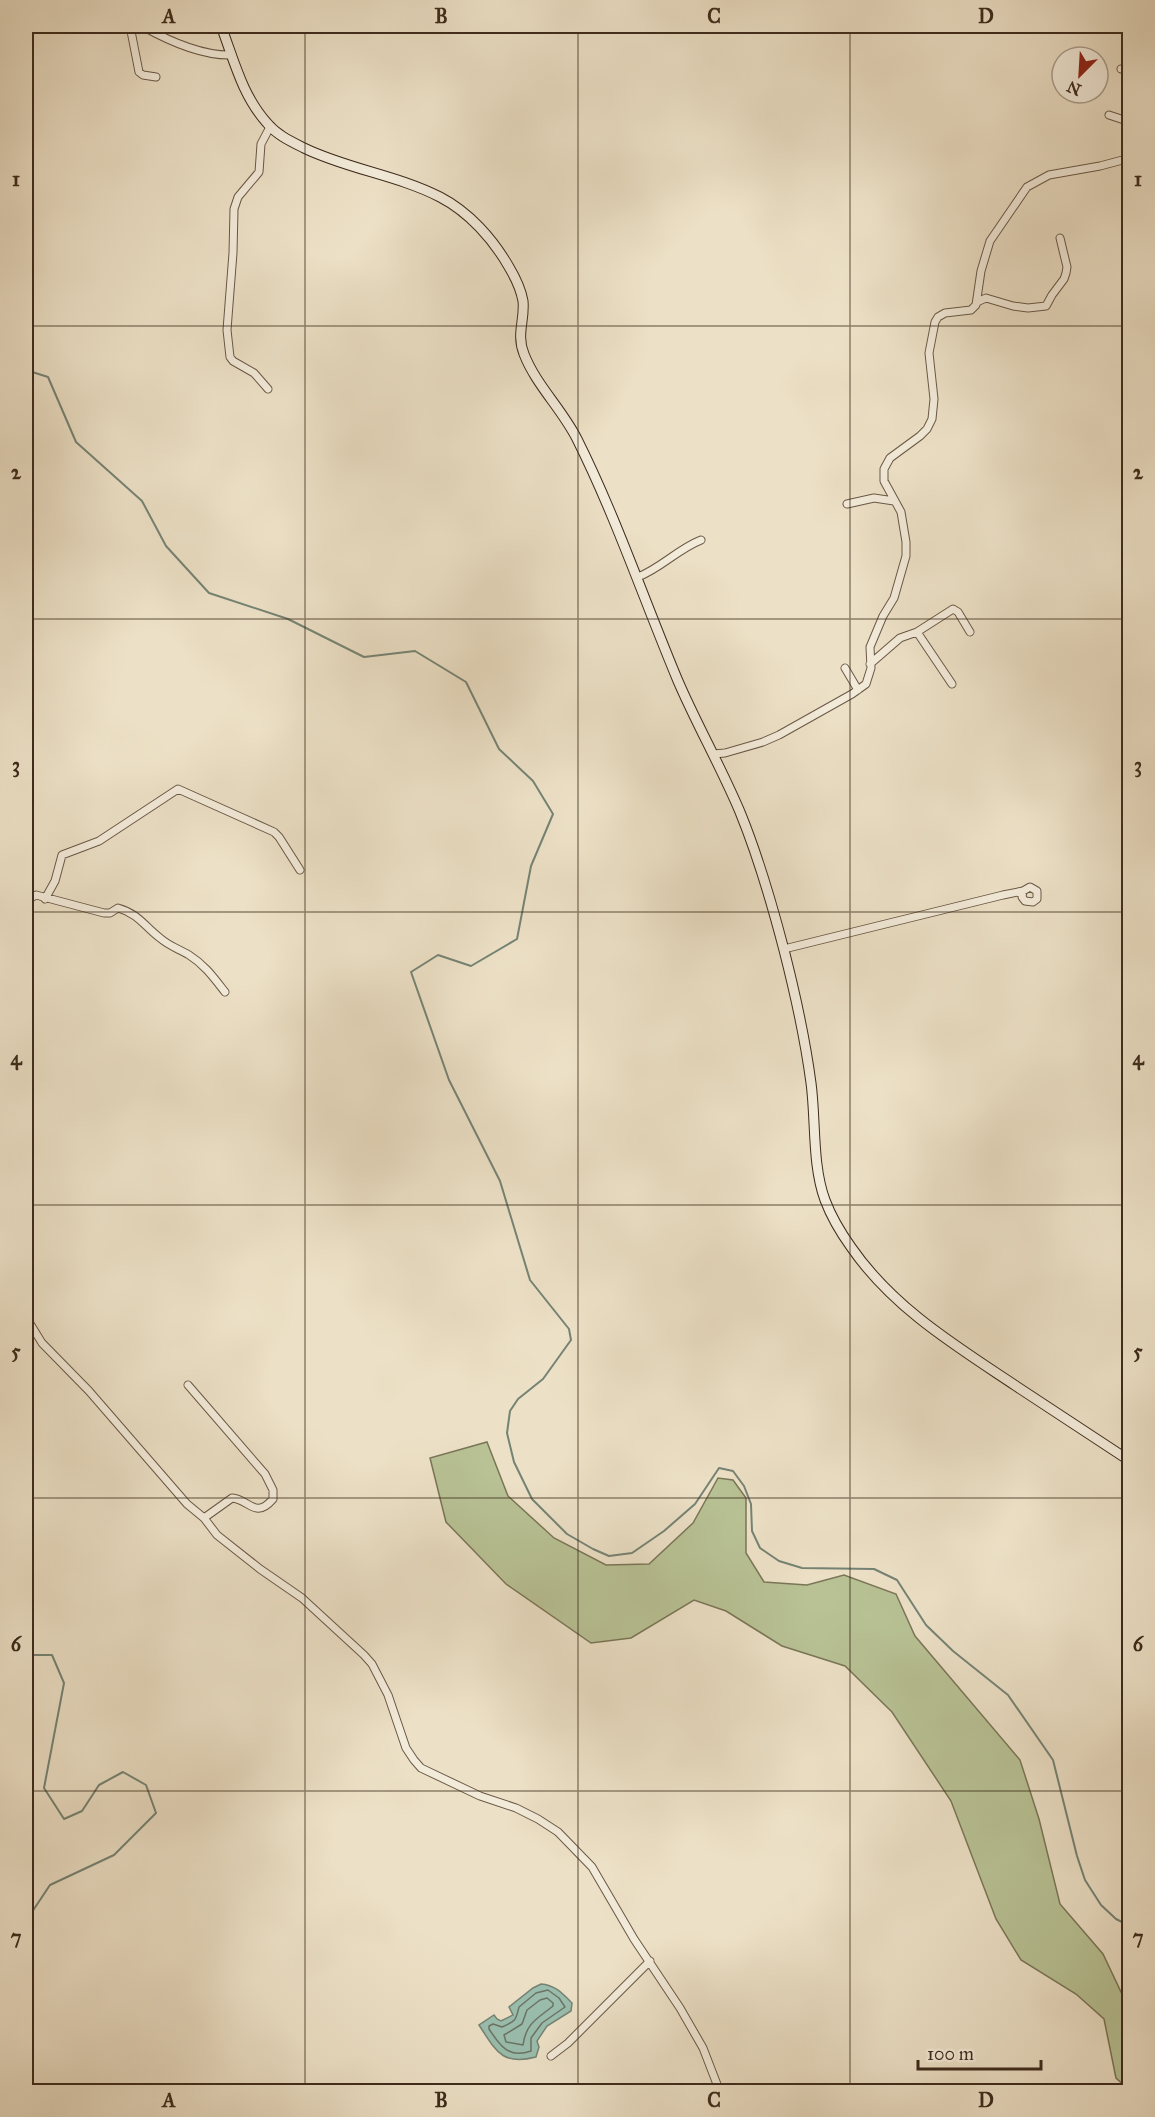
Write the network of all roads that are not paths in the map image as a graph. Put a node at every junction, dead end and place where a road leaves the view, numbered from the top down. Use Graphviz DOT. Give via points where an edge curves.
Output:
graph roads {
  1 [pos="130,26"];
  2 [pos="142,26"];
  3 [pos="221,26"];
  4 [pos="232,55"];
  5 [pos="1121,69"];
  6 [pos="1130,69"];
  7 [pos="156,77"];
  8 [pos="1109,115"];
  9 [pos="1130,122"];
  10 [pos="270,127"];
  11 [pos="1130,158"];
  12 [pos="1060,238"];
  13 [pos="977,302"];
  14 [pos="268,389"];
  15 [pos="894,501"];
  16 [pos="847,504"];
  17 [pos="701,540"];
  18 [pos="638,578"];
  19 [pos="917,632"];
  20 [pos="970,632"];
  21 [pos="870,664"];
  22 [pos="845,668"];
  23 [pos="952,684"];
  24 [pos="858,690"];
  25 [pos="713,754"];
  26 [pos="300,870"];
  27 [pos="1023,891"];
  28 [pos="45,899"];
  29 [pos="26,901"];
  30 [pos="784,949"];
  31 [pos="225,992"];
  32 [pos="26,1317"];
  33 [pos="188,1385"];
  34 [pos="1130,1461"];
  35 [pos="204,1518"];
  36 [pos="650,1961"];
  37 [pos="551,2056"];
  38 [pos="720,2091"];
  1 -- 7 [label="street" via="139,72"];
  2 -- 4 [label="street" via="171,41"];
  3 -- 4 [label="street"];
  4 -- 10 [label="street" via="245,91"];
  5 -- 6 [label="street"];
  8 -- 9 [label="street"];
  10 -- 14 [label="street" via="261,144 259,172 238,197 234,209 227,330 230,357 254,373"];
  10 -- 18 [label="street" via="324,158 441,198 478,225 495,244 523,299 519,332 522,350 576,436"];
  11 -- 13 [label="street" via="1050,175 1027,187 990,241"];
  12 -- 13 [label="street" via="1066,273 1046,306 1013,306 986,298"];
  13 -- 15 [label="street" via="971,310 942,314 935,322 929,353 933,415 925,431 885,466 884,481"];
  15 -- 16 [label="street" via="874,498"];
  15 -- 21 [label="street" via="901,512 906,556 894,598 870,647"];
  17 -- 18 [label="street" via="685,546 661,566"];
  18 -- 25 [label="street" via="681,687"];
  19 -- 20 [label="street" via="953,609"];
  19 -- 21 [label="street" via="900,638"];
  19 -- 23 [label="street"];
  21 -- 24 [label="street" via="867,682"];
  22 -- 24 [label="street"];
  24 -- 25 [label="street" via="763,742"];
  25 -- 30 [label="street" via="757,858"];
  26 -- 28 [label="street" via="273,832 178,789 104,838 62,855"];
  27 -- 30 [label="street"];
  28 -- 29 [label="street" via="36,895"];
  28 -- 31 [label="street" via="104,913 118,908 134,914 162,940 209,970"];
  30 -- 34 [label="street" via="812,1087 819,1177 825,1199 851,1248 880,1284 916,1318"];
  32 -- 35 [label="street" via="42,1342 187,1504"];
  33 -- 35 [label="street" via="265,1474 273,1490 273,1499 264,1507 253,1508 232,1497"];
  35 -- 36 [label="street" via="217,1535 302,1598 372,1664 388,1695 406,1748 422,1768 480,1796 516,1808 558,1832 592,1867"];
  36 -- 37 [label="street"];
  36 -- 38 [label="street" via="697,2038"];
}
